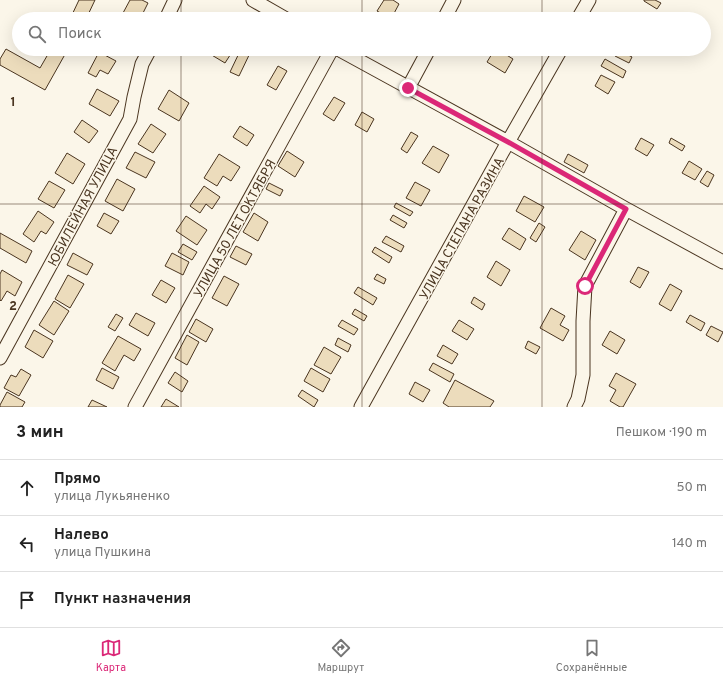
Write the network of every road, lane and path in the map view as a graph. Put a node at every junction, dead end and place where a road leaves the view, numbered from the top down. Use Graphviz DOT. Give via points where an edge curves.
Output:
graph roads {
  1 [pos="175,0"];
  2 [pos="253,0"];
  3 [pos="454,0"];
  4 [pos="589,0"];
  5 [pos="169,12"];
  6 [pos="274,12"];
  7 [pos="448,12"];
  8 [pos="582,12"];
  9 [pos="146,56"];
  10 [pos="328,56"];
  11 [pos="351,56"];
  12 [pos="425,56"];
  13 [pos="557,56"];
  14 [pos="408,88"];
  15 [pos="508,142"];
  16 [pos="626,209"];
  17 [pos="723,262"];
  18 [pos="0,358"];
  19 [pos="135,407"];
  20 [pos="361,407"];
  21 [pos="574,407"];
  1 -- 5 [label="street"];
  2 -- 6 [label="street"];
  3 -- 7 [label="street"];
  4 -- 8 [label="street"];
  9 -- 18 [label="street, ЮБИЛЕЙНАЯ УЛИЦА" via="142,64 130,119"];
  10 -- 19 [label="street, УЛИЦА 50 ЛЕТ ОКТЯБРЯ"];
  11 -- 14 [label="street"];
  12 -- 14 [label="street"];
  13 -- 15 [label="street, УЛИЦА СТЕПАНА РАЗИНА"];
  14 -- 15 [label="street"];
  15 -- 16 [label="street"];
  15 -- 20 [label="street, УЛИЦА СТЕПАНА РАЗИНА"];
  16 -- 17 [label="street"];
  16 -- 21 [label="street" via="585,286 583,374"];
}
